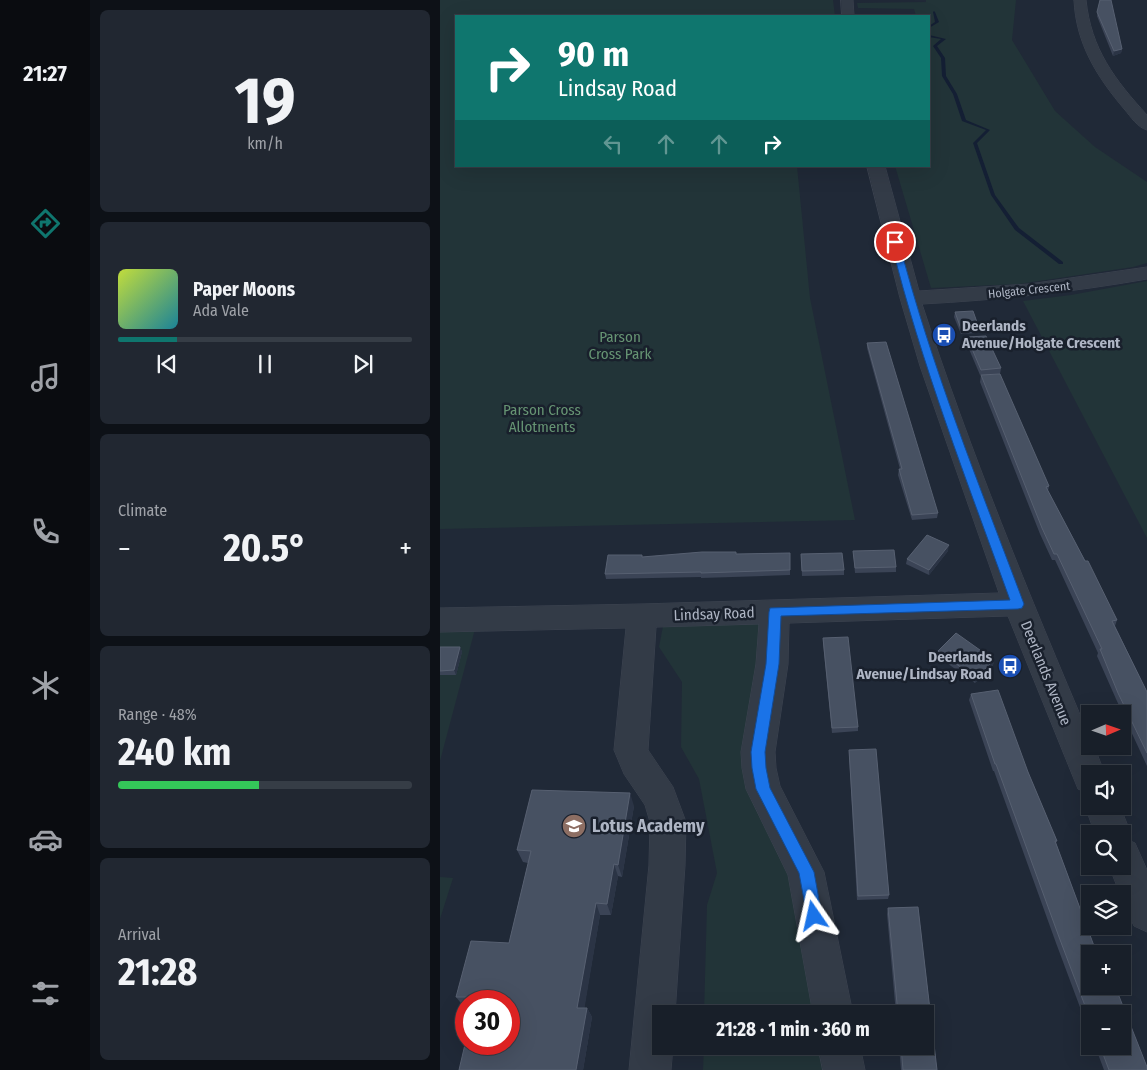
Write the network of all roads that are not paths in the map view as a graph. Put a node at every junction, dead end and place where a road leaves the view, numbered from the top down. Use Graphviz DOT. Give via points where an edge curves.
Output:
graph roads {
  1 [pos="846,0"];
  2 [pos="1080,0"];
  3 [pos="848,15"];
  4 [pos="1147,125"];
  5 [pos="876,167"];
  6 [pos="1147,274"];
  7 [pos="910,298"];
  8 [pos="1018,604"];
  9 [pos="775,612"];
  10 [pos="642,616"];
  11 [pos="440,620"];
  12 [pos="1085,765"];
  13 [pos="1131,875"];
  14 [pos="1147,913"];
  15 [pos="831,1005"];
  16 [pos="841,1055"];
  17 [pos="650,1070"];
  18 [pos="844,1070"];
  1 -- 3 [label="street"];
  2 -- 4 [label="street" via="1080,18 1090,49 1117,92"];
  5 -- 7 [label="street, Deerlands Avenue"];
  6 -- 7 [label="street, Holgate Crescent" via="994,295"];
  7 -- 8 [label="street, Deerlands Avenue" via="950,421"];
  8 -- 9 [label="street, Lindsay Road"];
  8 -- 12 [label="street, Deerlands Avenue"];
  9 -- 10 [label="street, Lindsay Road"];
  9 -- 15 [label="street" via="772,664 758,752 759,768 763,789 806,872"];
  10 -- 11 [label="street, Lindsay Road"];
  10 -- 17 [label="street" via="632,750 636,764 661,798 668,822"];
  13 -- 14 [label="street"];
  16 -- 18 [label="street"];
}
